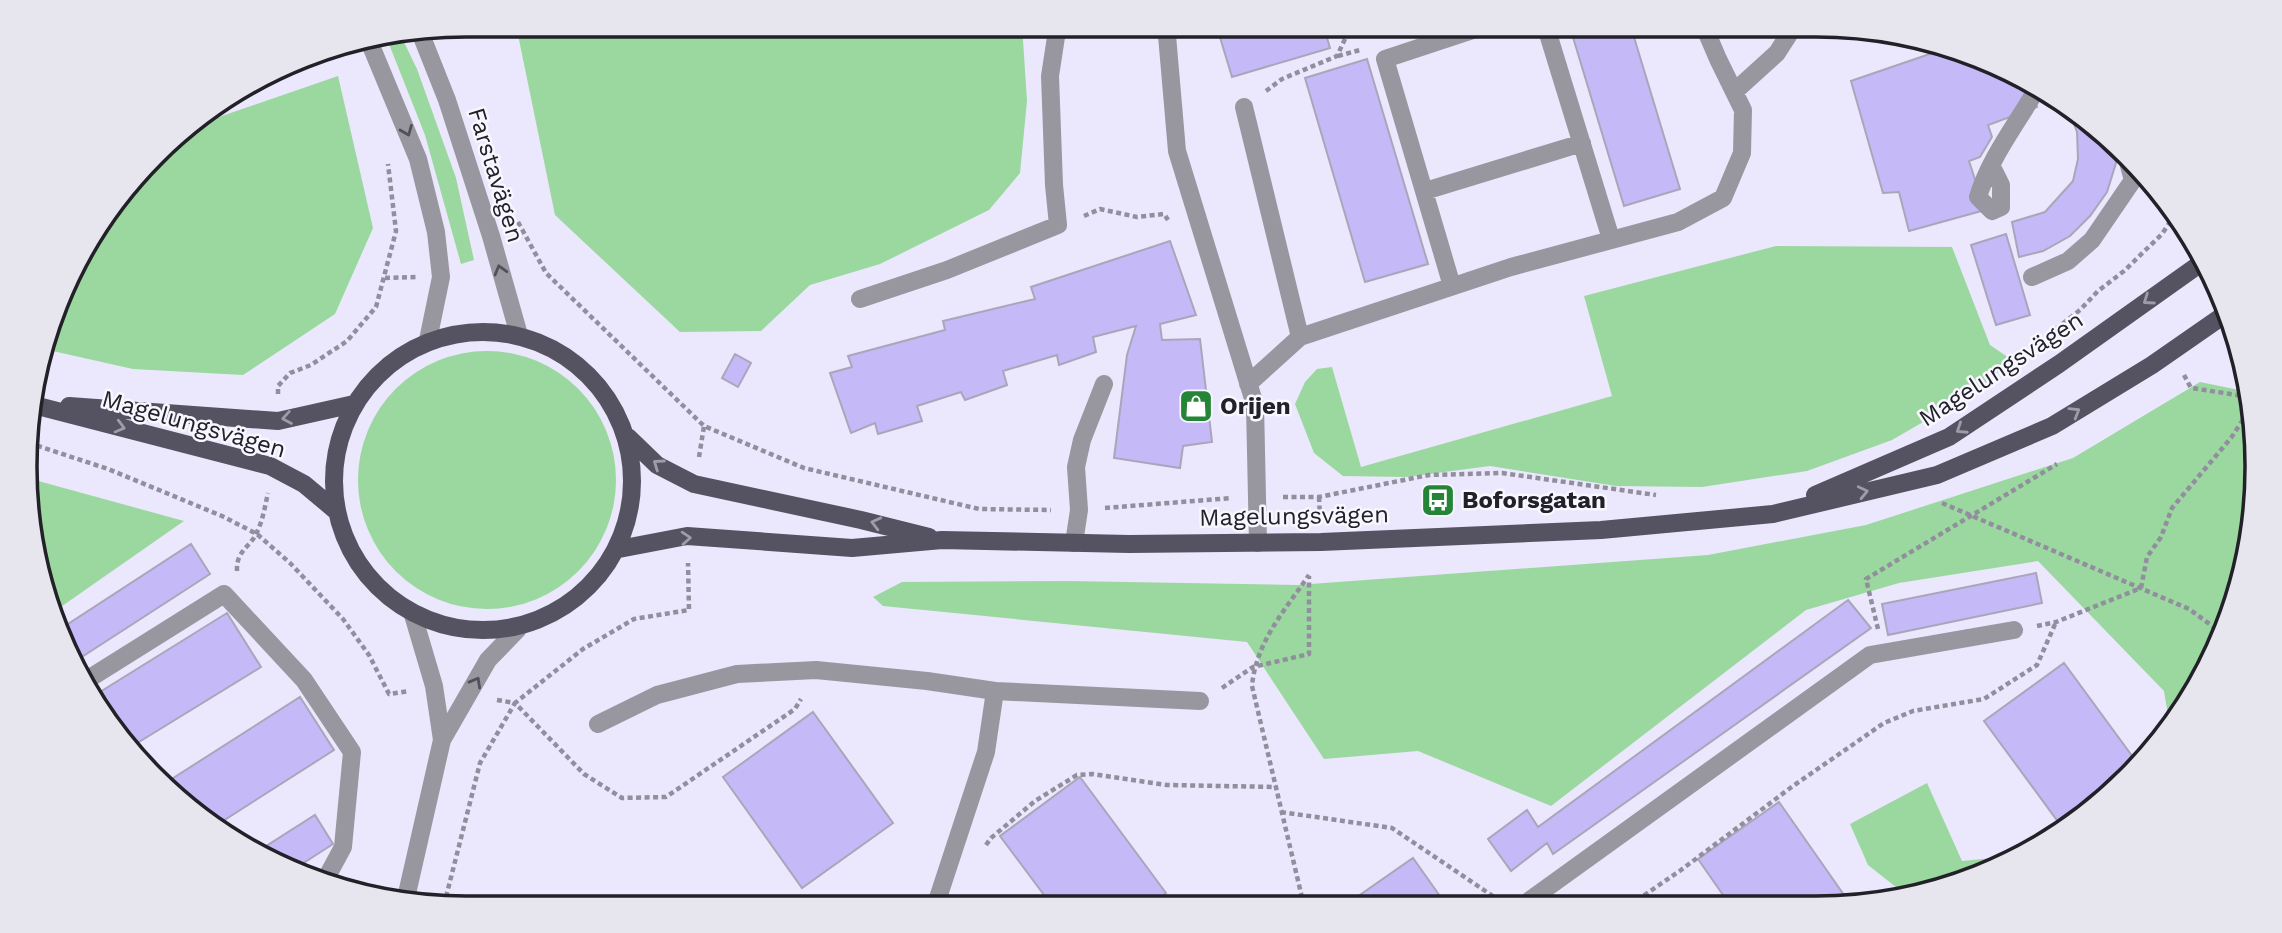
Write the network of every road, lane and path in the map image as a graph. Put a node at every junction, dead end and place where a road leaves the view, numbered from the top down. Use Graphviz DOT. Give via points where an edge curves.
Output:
graph roads {
  1 [pos="1056,37"];
  2 [pos="1167,37"];
  3 [pos="1346,37"];
  4 [pos="1452,37"];
  5 [pos="1549,37"];
  6 [pos="1709,37"];
  7 [pos="1787,37"];
  8 [pos="423,39"];
  9 [pos="372,47"];
  10 [pos="1734,92"];
  11 [pos="2033,96"];
  12 [pos="1244,107"];
  13 [pos="1582,143"];
  14 [pos="385,155"];
  15 [pos="1991,165"];
  16 [pos="2132,176"];
  17 [pos="1424,191"];
  18 [pos="1078,219"];
  19 [pos="2169,223"];
  20 [pos="1172,226"];
  21 [pos="1611,239"];
  22 [pos="535,254"];
  23 [pos="2196,267"];
  24 [pos="2032,277"];
  25 [pos="385,278"];
  26 [pos="1452,286"];
  27 [pos="860,299"];
  28 [pos="2219,319"];
  29 [pos="519,335"];
  30 [pos="2049,335"];
  31 [pos="1300,337"];
  32 [pos="428,340"];
  33 [pos="1104,384"];
  34 [pos="1248,384"];
  35 [pos="2191,388"];
  36 [pos="2239,395"];
  37 [pos="41,404"];
  38 [pos="354,404"];
  39 [pos="41,406"];
  40 [pos="2243,420"];
  41 [pos="628,437"];
  42 [pos="38,446"];
  43 [pos="2057,464"];
  44 [pos="1668,494"];
  45 [pos="1256,496"];
  46 [pos="1939,502"];
  47 [pos="335,510"];
  48 [pos="1079,510"];
  49 [pos="1773,514"];
  50 [pos="1971,516"];
  51 [pos="257,534"];
  52 [pos="942,540"];
  53 [pos="1258,542"];
  54 [pos="1074,543"];
  55 [pos="619,549"];
  56 [pos="2141,588"];
  57 [pos="223,594"];
  58 [pos="690,610"];
  59 [pos="413,615"];
  60 [pos="2056,622"];
  61 [pos="2214,627"];
  62 [pos="518,629"];
  63 [pos="2014,630"];
  64 [pos="1870,655"];
  65 [pos="1254,667"];
  66 [pos="816,670"];
  67 [pos="92,677"];
  68 [pos="434,686"];
  69 [pos="995,691"];
  70 [pos="469,695"];
  71 [pos="1200,701"];
  72 [pos="515,703"];
  73 [pos="598,724"];
  74 [pos="442,740"];
  75 [pos="1276,788"];
  76 [pos="1281,812"];
  77 [pos="985,847"];
  78 [pos="329,873"];
  79 [pos="406,892"];
  80 [pos="446,895"];
  81 [pos="939,896"];
  82 [pos="1302,896"];
  83 [pos="1491,896"];
  84 [pos="1538,896"];
  85 [pos="1643,896"];
  1 -- 27 [label="street" via="1050,76 1058,225"];
  2 -- 34 [label="street" via="1177,150"];
  3 -- 12 [label="path" via="1337,56 1282,79"];
  4 -- 17 [label="street" via="1385,59"];
  5 -- 13 [label="street"];
  6 -- 10 [label="street"];
  7 -- 10 [label="street" via="1777,53"];
  29 -- 8 [label="street, Farstavägen, one-way" via="451,112"];
  9 -- 32 [label="street, one-way" via="418,159 436,232 441,277"];
  10 -- 21 [label="street" via="1743,110 1742,153 1723,198 1678,222"];
  11 -- 15 [label="street"];
  12 -- 31 [label="street"];
  13 -- 17 [label="street"];
  13 -- 21 [label="street"];
  14 -- 25 [label="path" via="396,231"];
  16 -- 24 [label="street" via="2092,240 2068,261"];
  17 -- 26 [label="street"];
  18 -- 20 [label="path" via="1100,209 1137,217 1164,214"];
  19 -- 30 [label="path" via="2124,271"];
  21 -- 26 [label="street"];
  22 -- 48 [label="path" via="546,273 704,426 804,468 979,509"];
  23 -- 49 [label="main road, Magelungsvägen, one-way" via="1950,437"];
  26 -- 31 [label="street"];
  49 -- 28 [label="main road, Magelungsvägen, one-way" via="1937,475 2052,426"];
  29 -- 32 [label="main road" via="486,330"];
  29 -- 41 [label="main road" via="556,349 599,384"];
  31 -- 34 [label="street"];
  32 -- 38 [label="main road" via="391,362"];
  33 -- 48 [label="street" via="1076,467"];
  34 -- 45 [label="street" via="1255,404"];
  35 -- 36 [label="path"];
  38 -- 37 [label="main road, Magelungsvägen, one-way" via="278,421"];
  38 -- 47 [label="main road" via="336,448"];
  39 -- 47 [label="main road, Magelungsvägen, one-way" via="270,466 304,484"];
  40 -- 56 [label="path" via="2172,508 2147,557"];
  52 -- 41 [label="main road, Magelungsvägen, one-way" via="694,484 657,465"];
  41 -- 55 [label="main road" via="635,488"];
  42 -- 51 [label="path" via="108,469"];
  43 -- 50 [label="path"];
  44 -- 45 [label="path" via="1502,473 1429,475 1319,497"];
  45 -- 48 [label="path"];
  45 -- 53 [label="street"];
  46 -- 50 [label="path"];
  47 -- 59 [label="main road" via="347,542 365,569 386,595"];
  48 -- 54 [label="street"];
  49 -- 53 [label="main road, Magelungsvägen" via="1601,530"];
  50 -- 56 [label="path"];
  50 -- 64 [label="path" via="1866,579 1879,635"];
  51 -- 57 [label="path" via="236,563 237,582"];
  51 -- 68 [label="path" via="343,619 369,654 389,694"];
  52 -- 54 [label="main road, Magelungsvägen"];
  55 -- 52 [label="main road, Magelungsvägen, one-way" via="687,536 852,548"];
  53 -- 54 [label="main road, Magelungsvägen"];
  55 -- 62 [label="main road" via="573,600"];
  56 -- 60 [label="path"];
  56 -- 61 [label="path" via="2189,609"];
  57 -- 67 [label="street"];
  57 -- 78 [label="street" via="304,680 352,752 343,847"];
  58 -- 72 [label="path" via="634,619 583,649"];
  59 -- 62 [label="main road" via="465,632"];
  59 -- 68 [label="street"];
  60 -- 63 [label="path"];
  60 -- 85 [label="path" via="2037,665 1984,699 1913,711 1884,723"];
  70 -- 62 [label="street, one-way" via="488,660"];
  63 -- 64 [label="street"];
  64 -- 84 [label="street"];
  65 -- 65 [label="path" via="1273,624 1309,575 1309,654"];
  65 -- 71 [label="path"];
  65 -- 75 [label="path" via="1252,686"];
  66 -- 69 [label="street"];
  66 -- 72 [label="path" via="795,709 666,797 622,798 584,774"];
  66 -- 73 [label="street" via="737,674 657,695"];
  68 -- 74 [label="street"];
  69 -- 71 [label="street"];
  69 -- 81 [label="street" via="986,752"];
  70 -- 72 [label="path"];
  70 -- 74 [label="street"];
  72 -- 80 [label="path" via="480,763"];
  74 -- 79 [label="street"];
  75 -- 76 [label="path"];
  75 -- 77 [label="path" via="1167,785 1077,775 1035,801"];
  76 -- 82 [label="path"];
  76 -- 83 [label="path" via="1392,828"];
}
